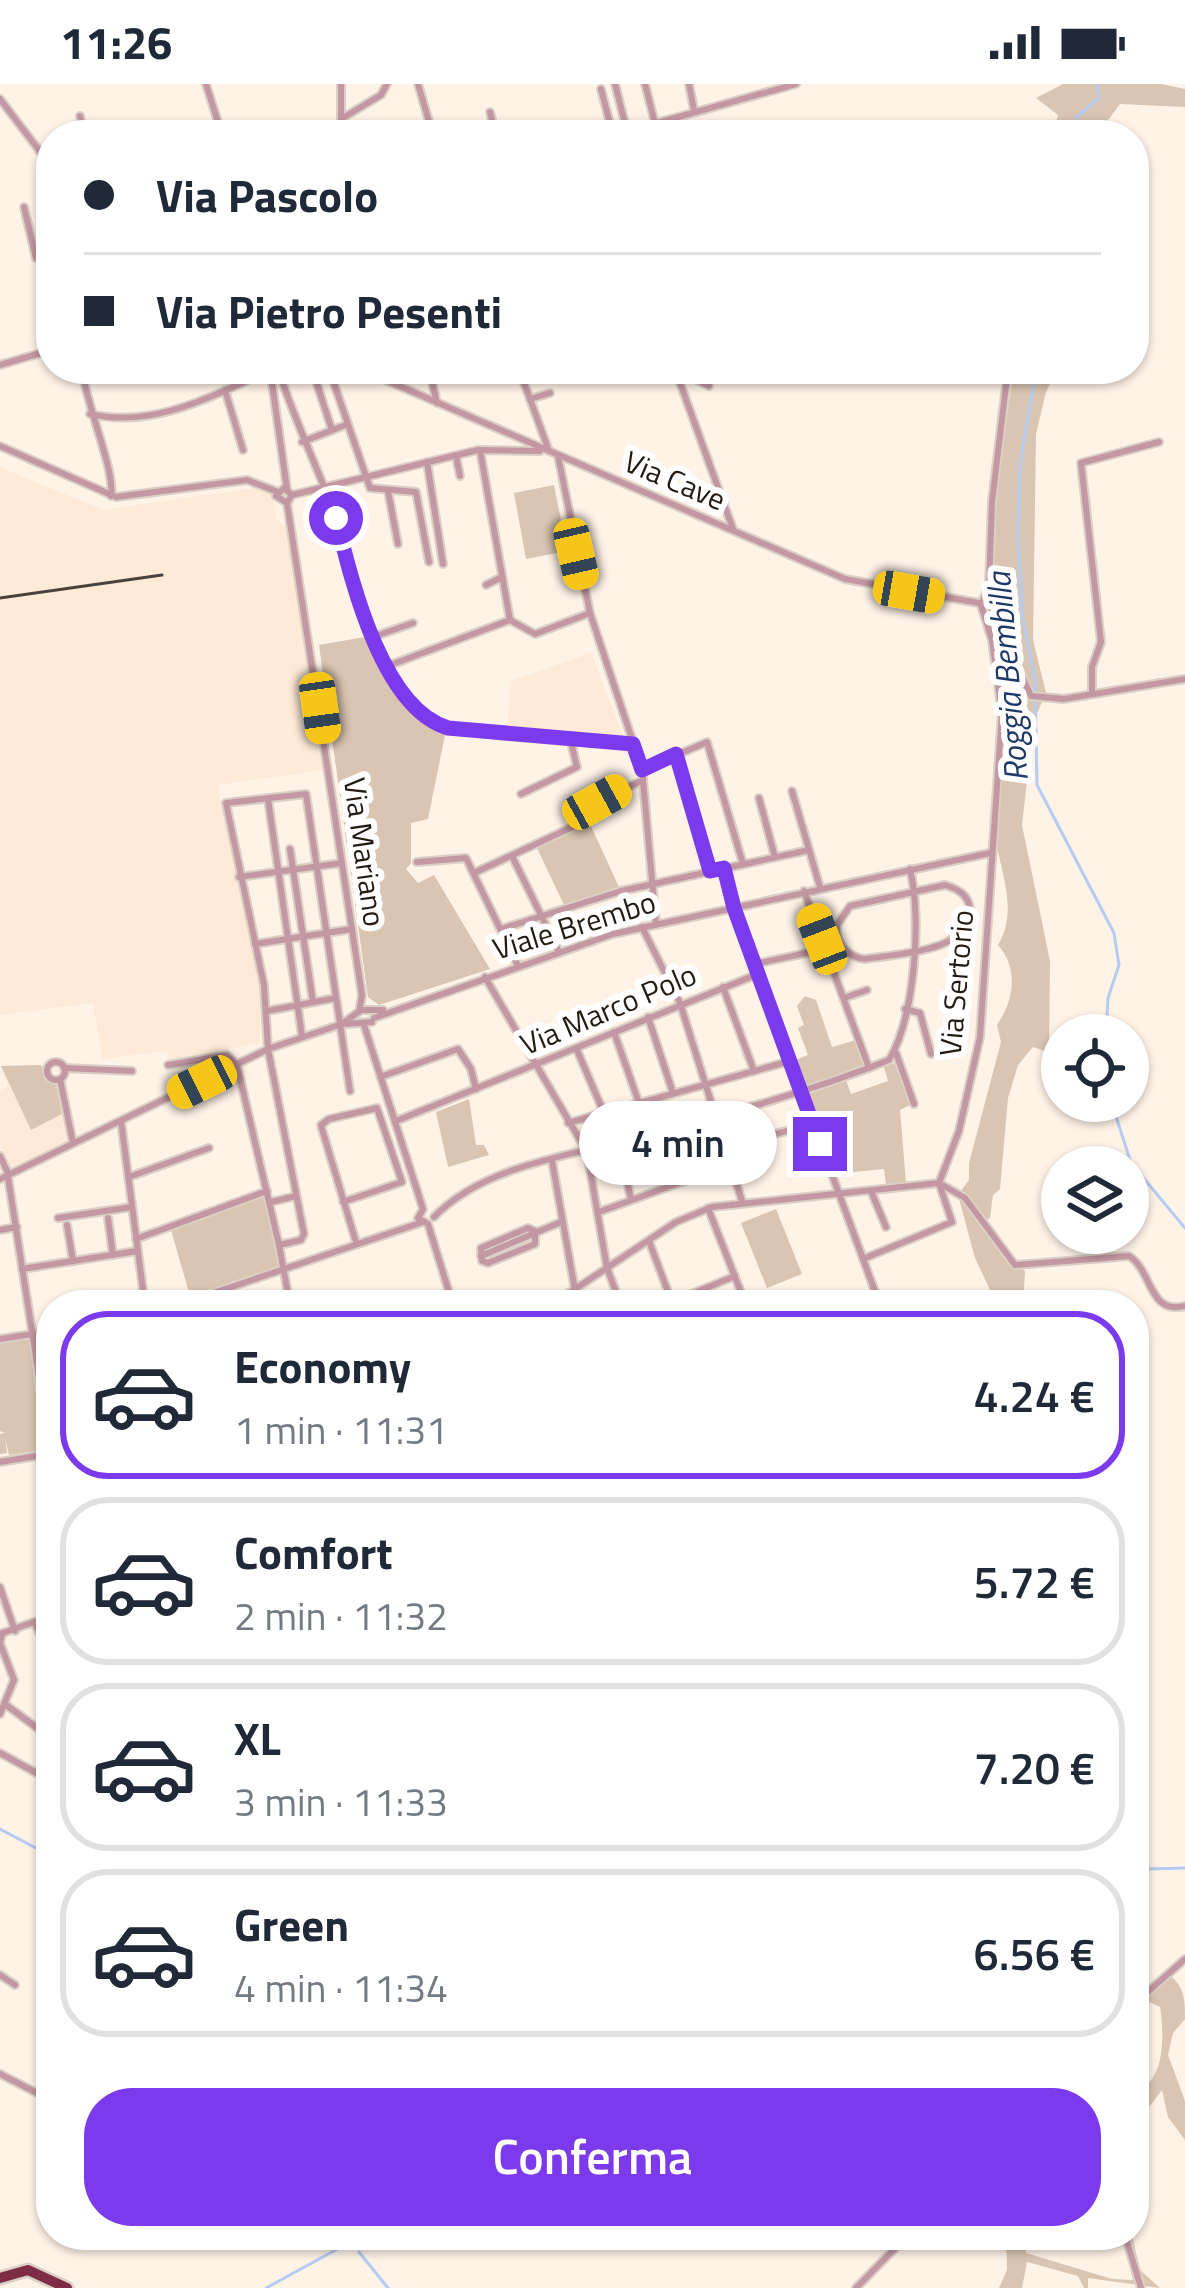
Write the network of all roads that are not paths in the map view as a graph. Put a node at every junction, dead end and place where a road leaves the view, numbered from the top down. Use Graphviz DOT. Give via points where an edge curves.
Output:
graph roads {
  1 [pos="208,84"];
  2 [pos="341,84"];
  3 [pos="387,84"];
  4 [pos="418,84"];
  5 [pos="615,84"];
  6 [pos="645,84"];
  7 [pos="688,84"];
  8 [pos="796,84"];
  9 [pos="601,89"];
  10 [pos="0,99"];
  11 [pos="695,111"];
  12 [pos="490,112"];
  13 [pos="80,116"];
  14 [pos="341,119"];
  15 [pos="81,120"];
  16 [pos="218,120"];
  17 [pos="429,120"];
  18 [pos="492,120"];
  19 [pos="610,120"];
  20 [pos="625,120"];
  21 [pos="654,120"];
  22 [pos="665,120"];
  23 [pos="36,146"];
  24 [pos="24,207"];
  25 [pos="36,255"];
  26 [pos="36,354"];
  27 [pos="0,365"];
  28 [pos="84,384"];
  29 [pos="239,384"];
  30 [pos="274,384"];
  31 [pos="279,384"];
  32 [pos="317,384"];
  33 [pos="334,384"];
  34 [pos="393,384"];
  35 [pos="433,384"];
  36 [pos="524,384"];
  37 [pos="680,384"];
  38 [pos="705,384"];
  39 [pos="1006,384"];
  40 [pos="709,386"];
  41 [pos="225,390"];
  42 [pos="550,393"];
  43 [pos="530,399"];
  44 [pos="437,403"];
  45 [pos="90,414"];
  46 [pos="348,424"];
  47 [pos="540,428"];
  48 [pos="332,430"];
  49 [pos="500,431"];
  50 [pos="512,436"];
  51 [pos="302,442"];
  52 [pos="1160,442"];
  53 [pos="530,443"];
  54 [pos="0,446"];
  55 [pos="506,448"];
  56 [pos="243,449"];
  57 [pos="490,449"];
  58 [pos="480,450"];
  59 [pos="548,451"];
  60 [pos="456,454"];
  61 [pos="558,456"];
  62 [pos="427,462"];
  63 [pos="365,476"];
  64 [pos="460,476"];
  65 [pos="322,487"];
  66 [pos="388,490"];
  67 [pos="285,492"];
  68 [pos="111,496"];
  69 [pos="286,503"];
  70 [pos="734,532"];
  71 [pos="398,544"];
  72 [pos="429,562"];
  73 [pos="443,564"];
  74 [pos="502,578"];
  75 [pos="486,585"];
  76 [pos="981,605"];
  77 [pos="590,613"];
  78 [pos="510,620"];
  79 [pos="412,623"];
  80 [pos="373,637"];
  81 [pos="386,667"];
  82 [pos="1185,680"];
  83 [pos="1092,694"];
  84 [pos="570,738"];
  85 [pos="633,744"];
  86 [pos="676,754"];
  87 [pos="642,775"];
  88 [pos="792,790"];
  89 [pos="521,794"];
  90 [pos="759,798"];
  91 [pos="268,799"];
  92 [pos="290,849"];
  93 [pos="809,850"];
  94 [pos="990,853"];
  95 [pos="512,856"];
  96 [pos="775,857"];
  97 [pos="417,862"];
  98 [pos="343,863"];
  99 [pos="742,864"];
  100 [pos="317,866"];
  101 [pos="724,868"];
  102 [pos="294,869"];
  103 [pos="910,869"];
  104 [pos="278,871"];
  105 [pos="710,871"];
  106 [pos="474,873"];
  107 [pos="239,877"];
  108 [pos="652,884"];
  109 [pos="820,887"];
  110 [pos="915,890"];
  111 [pos="804,891"];
  112 [pos="734,908"];
  113 [pos="987,909"];
  114 [pos="970,910"];
  115 [pos="541,916"];
  116 [pos="656,924"];
  117 [pos="642,927"];
  118 [pos="352,929"];
  119 [pos="501,929"];
  120 [pos="326,933"];
  121 [pos="303,936"];
  122 [pos="288,939"];
  123 [pos="255,944"];
  124 [pos="826,949"];
  125 [pos="914,949"];
  126 [pos="559,952"];
  127 [pos="755,964"];
  128 [pos="518,966"];
  129 [pos="758,974"];
  130 [pos="485,977"];
  131 [pos="723,987"];
  132 [pos="867,990"];
  133 [pos="362,995"];
  134 [pos="336,998"];
  135 [pos="844,998"];
  136 [pos="313,1002"];
  137 [pos="680,1004"];
  138 [pos="296,1005"];
  139 [pos="904,1009"];
  140 [pos="267,1011"];
  141 [pos="358,1013"];
  142 [pos="648,1017"];
  143 [pos="368,1020"];
  144 [pos="341,1024"];
  145 [pos="614,1032"];
  146 [pos="302,1036"];
  147 [pos="268,1049"];
  148 [pos="577,1049"];
  149 [pos="895,1049"];
  150 [pos="931,1054"];
  151 [pos="790,1061"];
  152 [pos="168,1065"];
  153 [pos="237,1065"];
  154 [pos="535,1066"];
  155 [pos="64,1068"];
  156 [pos="869,1068"];
  157 [pos="754,1071"];
  158 [pos="133,1072"];
  159 [pos="382,1076"];
  160 [pos="60,1079"];
  161 [pos="709,1084"];
  162 [pos="476,1089"];
  163 [pos="350,1091"];
  164 [pos="801,1091"];
  165 [pos="674,1094"];
  166 [pos="639,1103"];
  167 [pos="914,1104"];
  168 [pos="604,1113"];
  169 [pos="717,1115"];
  170 [pos="396,1120"];
  171 [pos="121,1121"];
  172 [pos="568,1123"];
  173 [pos="688,1124"];
  174 [pos="813,1124"];
  175 [pos="653,1134"];
  176 [pos="73,1143"];
  177 [pos="620,1143"];
  178 [pos="726,1147"];
  179 [pos="209,1148"];
  180 [pos="587,1152"];
  181 [pos="0,1156"];
  182 [pos="552,1161"];
  183 [pos="731,1164"];
  184 [pos="704,1174"];
  185 [pos="6,1176"];
  186 [pos="129,1178"];
  187 [pos="939,1183"];
  188 [pos="669,1186"];
  189 [pos="870,1190"];
  190 [pos="267,1191"];
  191 [pos="838,1193"];
  192 [pos="296,1196"];
  193 [pos="631,1200"];
  194 [pos="343,1202"];
  195 [pos="742,1202"];
  196 [pos="270,1203"];
  197 [pos="132,1207"];
  198 [pos="708,1208"];
  199 [pos="598,1212"];
  200 [pos="425,1216"];
  201 [pos="58,1218"];
  202 [pos="108,1218"];
  203 [pos="560,1222"];
  204 [pos="67,1225"];
  205 [pos="886,1226"];
  206 [pos="16,1227"];
  207 [pos="0,1230"];
  208 [pos="136,1239"];
  209 [pos="648,1240"];
  210 [pos="356,1242"];
  211 [pos="279,1245"];
  212 [pos="138,1251"];
  213 [pos="113,1255"];
  214 [pos="480,1256"];
  215 [pos="863,1259"];
  216 [pos="73,1261"];
  217 [pos="282,1268"];
  218 [pos="607,1268"];
  219 [pos="22,1269"];
  220 [pos="735,1276"];
  221 [pos="143,1290"];
  222 [pos="220,1290"];
  223 [pos="287,1290"];
  224 [pos="448,1290"];
  225 [pos="574,1290"];
  226 [pos="615,1290"];
  227 [pos="668,1290"];
  228 [pos="703,1290"];
  229 [pos="740,1290"];
  230 [pos="874,1290"];
  231 [pos="1185,1306"];
  232 [pos="33,1334"];
  233 [pos="36,1334"];
  234 [pos="0,1339"];
  235 [pos="36,1355"];
  236 [pos="36,1456"];
  237 [pos="0,1462"];
  238 [pos="0,1587"];
  239 [pos="34,1622"];
  240 [pos="36,1626"];
  241 [pos="15,1631"];
  242 [pos="1,1634"];
  243 [pos="5,1705"];
  244 [pos="0,1714"];
  245 [pos="36,1727"];
  246 [pos="0,1753"];
  247 [pos="36,1773"];
  248 [pos="1185,1959"];
  249 [pos="0,1975"];
  250 [pos="15,1985"];
  251 [pos="1149,1991"];
  252 [pos="0,2074"];
  253 [pos="36,2093"];
  254 [pos="893,2250"];
  255 [pos="1130,2250"];
  256 [pos="0,2278"];
  257 [pos="67,2288"];
  258 [pos="856,2288"];
  259 [pos="1141,2288"];
  1 -- 16 [label="street"];
  2 -- 14 [label="street"];
  3 -- 14 [label="street"];
  4 -- 17 [label="street"];
  5 -- 20 [label="street"];
  6 -- 21 [label="street"];
  7 -- 11 [label="street"];
  8 -- 11 [label="street"];
  9 -- 19 [label="street"];
  10 -- 23 [label="street"];
  11 -- 22 [label="street"];
  12 -- 18 [label="street"];
  13 -- 15 [label="street"];
  24 -- 25 [label="street"];
  26 -- 27 [label="street"];
  28 -- 45 [label="street"];
  29 -- 41 [label="street"];
  30 -- 67 [label="street, Via Mariano"];
  31 -- 51 [label="street"];
  32 -- 48 [label="street"];
  33 -- 46 [label="street"];
  34 -- 44 [label="street, Via Cave"];
  35 -- 44 [label="street"];
  36 -- 43 [label="street"];
  37 -- 70 [label="street"];
  38 -- 40 [label="street"];
  39 -- 76 [label="street"];
  41 -- 45 [label="street" via="147,418"];
  41 -- 56 [label="street"];
  42 -- 43 [label="street"];
  43 -- 47 [label="street"];
  44 -- 49 [label="street, Via Cave"];
  45 -- 68 [label="street"];
  46 -- 48 [label="street"];
  46 -- 63 [label="street"];
  47 -- 53 [label="street"];
  47 -- 59 [label="street"];
  48 -- 51 [label="street"];
  49 -- 50 [label="street, Via Cave"];
  49 -- 57 [label="street"];
  50 -- 53 [label="street, Via Cave"];
  50 -- 55 [label="street"];
  51 -- 65 [label="street"];
  52 -- 83 [label="street" via="1081,463 1101,642"];
  53 -- 59 [label="street, Via Cave"];
  54 -- 68 [label="street"];
  55 -- 57 [label="street"];
  55 -- 59 [label="street"];
  57 -- 58 [label="street"];
  58 -- 60 [label="street"];
  58 -- 74 [label="street"];
  59 -- 61 [label="street, Via Cave"];
  60 -- 62 [label="street"];
  60 -- 64 [label="street"];
  61 -- 70 [label="street, Via Cave"];
  61 -- 77 [label="street"];
  62 -- 63 [label="street"];
  62 -- 73 [label="street"];
  63 -- 65 [label="street"];
  63 -- 66 [label="street" via="371,490"];
  65 -- 67 [label="street"];
  65 -- 80 [label="street"];
  66 -- 71 [label="street"];
  66 -- 72 [label="street" via="416,490"];
  67 -- 68 [label="street" via="247,480"];
  67 -- 69 [label="street"];
  67 -- 69 [label="street, Via Mariano" via="278,501"];
  69 -- 98 [label="street, Via Mariano"];
  70 -- 76 [label="street, Via Cave" via="853,581"];
  74 -- 75 [label="street"];
  74 -- 78 [label="street"];
  76 -- 83 [label="street" via="995,611 1027,692"];
  76 -- 94 [label="street, Via Sertorio" via="1001,696"];
  77 -- 78 [label="street" via="535,634"];
  77 -- 85 [label="street"];
  78 -- 81 [label="street"];
  79 -- 80 [label="street"];
  80 -- 81 [label="street"];
  81 -- 84 [label="street" via="441,726"];
  82 -- 83 [label="street"];
  84 -- 85 [label="street"];
  84 -- 89 [label="street" via="576,769"];
  85 -- 87 [label="street"];
  86 -- 87 [label="street"];
  86 -- 99 [label="street" via="707,742"];
  86 -- 105 [label="street"];
  87 -- 95 [label="street" via="595,804 584,822"];
  87 -- 108 [label="street"];
  88 -- 93 [label="street"];
  90 -- 96 [label="street"];
  91 -- 100 [label="street" via="306,794"];
  91 -- 104 [label="street"];
  91 -- 107 [label="street" via="224,805"];
  92 -- 102 [label="street"];
  93 -- 96 [label="street"];
  93 -- 109 [label="street"];
  94 -- 103 [label="street, Viale Brembo"];
  94 -- 113 [label="street, Via Sertorio"];
  95 -- 106 [label="street"];
  95 -- 115 [label="street"];
  96 -- 99 [label="street"];
  97 -- 106 [label="street" via="462,856"];
  98 -- 100 [label="street"];
  98 -- 118 [label="street, Via Mariano"];
  99 -- 101 [label="street"];
  100 -- 102 [label="street"];
  100 -- 120 [label="street"];
  101 -- 105 [label="street"];
  101 -- 112 [label="street"];
  102 -- 104 [label="street"];
  102 -- 121 [label="street"];
  103 -- 109 [label="street, Viale Brembo"];
  103 -- 110 [label="street"];
  104 -- 107 [label="street"];
  104 -- 122 [label="street"];
  105 -- 108 [label="street"];
  106 -- 119 [label="street"];
  107 -- 123 [label="street"];
  108 -- 115 [label="street"];
  108 -- 116 [label="street"];
  109 -- 111 [label="street, Viale Brembo"];
  110 -- 114 [label="street" via="951,886"];
  110 -- 125 [label="street"];
  110 -- 125 [label="street" via="852,905 836,932 857,958"];
  111 -- 112 [label="street, Viale Brembo"];
  111 -- 124 [label="street"];
  112 -- 116 [label="street, Viale Brembo"];
  112 -- 127 [label="street"];
  113 -- 114 [label="street"];
  113 -- 187 [label="street, Via Sertorio" via="979,1048"];
  114 -- 125 [label="street" via="957,938"];
  115 -- 119 [label="street"];
  115 -- 126 [label="street"];
  116 -- 117 [label="street, Viale Brembo"];
  117 -- 126 [label="street, Viale Brembo"];
  117 -- 137 [label="street"];
  118 -- 120 [label="street"];
  118 -- 133 [label="street, Via Mariano"];
  119 -- 128 [label="street"];
  120 -- 121 [label="street"];
  120 -- 134 [label="street"];
  121 -- 122 [label="street"];
  121 -- 136 [label="street"];
  122 -- 123 [label="street"];
  122 -- 138 [label="street"];
  123 -- 140 [label="street"];
  124 -- 127 [label="street"];
  124 -- 135 [label="street"];
  125 -- 139 [label="street"];
  126 -- 128 [label="street, Viale Brembo"];
  127 -- 129 [label="street"];
  128 -- 130 [label="street, Viale Brembo"];
  129 -- 131 [label="street, Via Marco Polo"];
  129 -- 151 [label="street"];
  130 -- 143 [label="street, Viale Brembo"];
  130 -- 154 [label="street"];
  131 -- 137 [label="street, Via Marco Polo"];
  131 -- 157 [label="street"];
  132 -- 135 [label="street"];
  133 -- 141 [label="street, Via Mariano"];
  133 -- 143 [label="street, Via Mariano"];
  134 -- 136 [label="street"];
  134 -- 144 [label="street"];
  135 -- 156 [label="street"];
  136 -- 138 [label="street"];
  137 -- 142 [label="street, Via Marco Polo"];
  137 -- 161 [label="street"];
  138 -- 140 [label="street"];
  138 -- 146 [label="street"];
  139 -- 149 [label="street"];
  139 -- 150 [label="street" via="920,1013"];
  140 -- 147 [label="street"];
  141 -- 143 [label="street"];
  141 -- 143 [label="street"];
  141 -- 144 [label="street"];
  142 -- 145 [label="street, Via Marco Polo"];
  142 -- 165 [label="street"];
  143 -- 144 [label="street"];
  143 -- 159 [label="street"];
  144 -- 146 [label="street"];
  144 -- 163 [label="street"];
  145 -- 148 [label="street, Via Marco Polo"];
  145 -- 166 [label="street"];
  146 -- 147 [label="street"];
  147 -- 153 [label="street"];
  147 -- 192 [label="street"];
  148 -- 154 [label="street, Via Marco Polo"];
  148 -- 168 [label="street"];
  149 -- 156 [label="street"];
  149 -- 167 [label="street"];
  151 -- 157 [label="street"];
  151 -- 164 [label="street"];
  152 -- 153 [label="street" via="227,1054"];
  153 -- 171 [label="street"];
  153 -- 190 [label="street"];
  154 -- 162 [label="street, Via Marco Polo"];
  154 -- 172 [label="street"];
  155 -- 158 [label="street"];
  155 -- 160 [label="street"];
  155 -- 160 [label="street" via="55,1062 47,1069"];
  156 -- 164 [label="street"];
  157 -- 161 [label="street"];
  159 -- 162 [label="street" via="456,1049"];
  159 -- 170 [label="street"];
  160 -- 176 [label="street"];
  161 -- 165 [label="street"];
  161 -- 169 [label="street"];
  162 -- 170 [label="street, Via Marco Polo"];
  164 -- 169 [label="street"];
  164 -- 174 [label="street"];
  165 -- 166 [label="street"];
  166 -- 168 [label="street"];
  168 -- 172 [label="street"];
  169 -- 173 [label="street"];
  169 -- 178 [label="street"];
  170 -- 200 [label="street"];
  171 -- 176 [label="street"];
  171 -- 186 [label="street"];
  172 -- 180 [label="street"];
  173 -- 175 [label="street"];
  173 -- 184 [label="street"];
  174 -- 178 [label="street"];
  174 -- 191 [label="street"];
  175 -- 177 [label="street"];
  175 -- 188 [label="street"];
  176 -- 185 [label="street"];
  177 -- 180 [label="street"];
  177 -- 193 [label="street"];
  178 -- 183 [label="street"];
  179 -- 186 [label="street"];
  180 -- 182 [label="street"];
  180 -- 199 [label="street"];
  181 -- 185 [label="street"];
  182 -- 200 [label="street" via="495,1178"];
  182 -- 203 [label="street"];
  183 -- 184 [label="street"];
  183 -- 195 [label="street"];
  184 -- 188 [label="street"];
  185 -- 206 [label="street"];
  186 -- 197 [label="street"];
  187 -- 189 [label="street"];
  187 -- 215 [label="street, Via Sertorio" via="950,1223"];
  187 -- 231 [label="street" via="962,1195 1014,1264 1130,1257 1160,1303"];
  188 -- 193 [label="street"];
  189 -- 191 [label="street"];
  189 -- 205 [label="street"];
  190 -- 196 [label="street"];
  190 -- 208 [label="street"];
  191 -- 195 [label="street"];
  191 -- 215 [label="street"];
  192 -- 196 [label="street"];
  192 -- 211 [label="street" via="304,1237"];
  193 -- 199 [label="street"];
  194 -- 194 [label="street" via="401,1183 378,1108 322,1124"];
  194 -- 210 [label="street"];
  195 -- 198 [label="street"];
  196 -- 211 [label="street"];
  197 -- 201 [label="street"];
  197 -- 208 [label="street"];
  198 -- 209 [label="street"];
  198 -- 220 [label="street"];
  199 -- 218 [label="street"];
  200 -- 210 [label="street"];
  200 -- 224 [label="street"];
  202 -- 213 [label="street"];
  203 -- 214 [label="street"];
  203 -- 225 [label="street"];
  204 -- 216 [label="street"];
  206 -- 207 [label="street"];
  206 -- 219 [label="street"];
  208 -- 212 [label="street"];
  209 -- 218 [label="street"];
  209 -- 227 [label="street"];
  210 -- 217 [label="street"];
  211 -- 217 [label="street"];
  212 -- 213 [label="street"];
  212 -- 221 [label="street"];
  213 -- 216 [label="street"];
  215 -- 230 [label="street"];
  216 -- 219 [label="street"];
  217 -- 222 [label="street"];
  217 -- 223 [label="street"];
  218 -- 225 [label="street"];
  218 -- 226 [label="street"];
  219 -- 232 [label="street"];
  220 -- 228 [label="street"];
  220 -- 229 [label="street"];
  232 -- 233 [label="street"];
  232 -- 234 [label="street"];
  232 -- 235 [label="street"];
  236 -- 237 [label="street"];
  238 -- 241 [label="street"];
  239 -- 240 [label="street"];
  239 -- 241 [label="street"];
  241 -- 242 [label="street"];
  242 -- 243 [label="street" via="14,1677"];
  243 -- 244 [label="street"];
  243 -- 245 [label="street"];
  246 -- 247 [label="street"];
  248 -- 251 [label="street"];
  249 -- 250 [label="street"];
  252 -- 253 [label="street"];
  254 -- 258 [label="street"];
  255 -- 259 [label="street"];
  256 -- 257 [label="highway" via="30,2270"];
}
